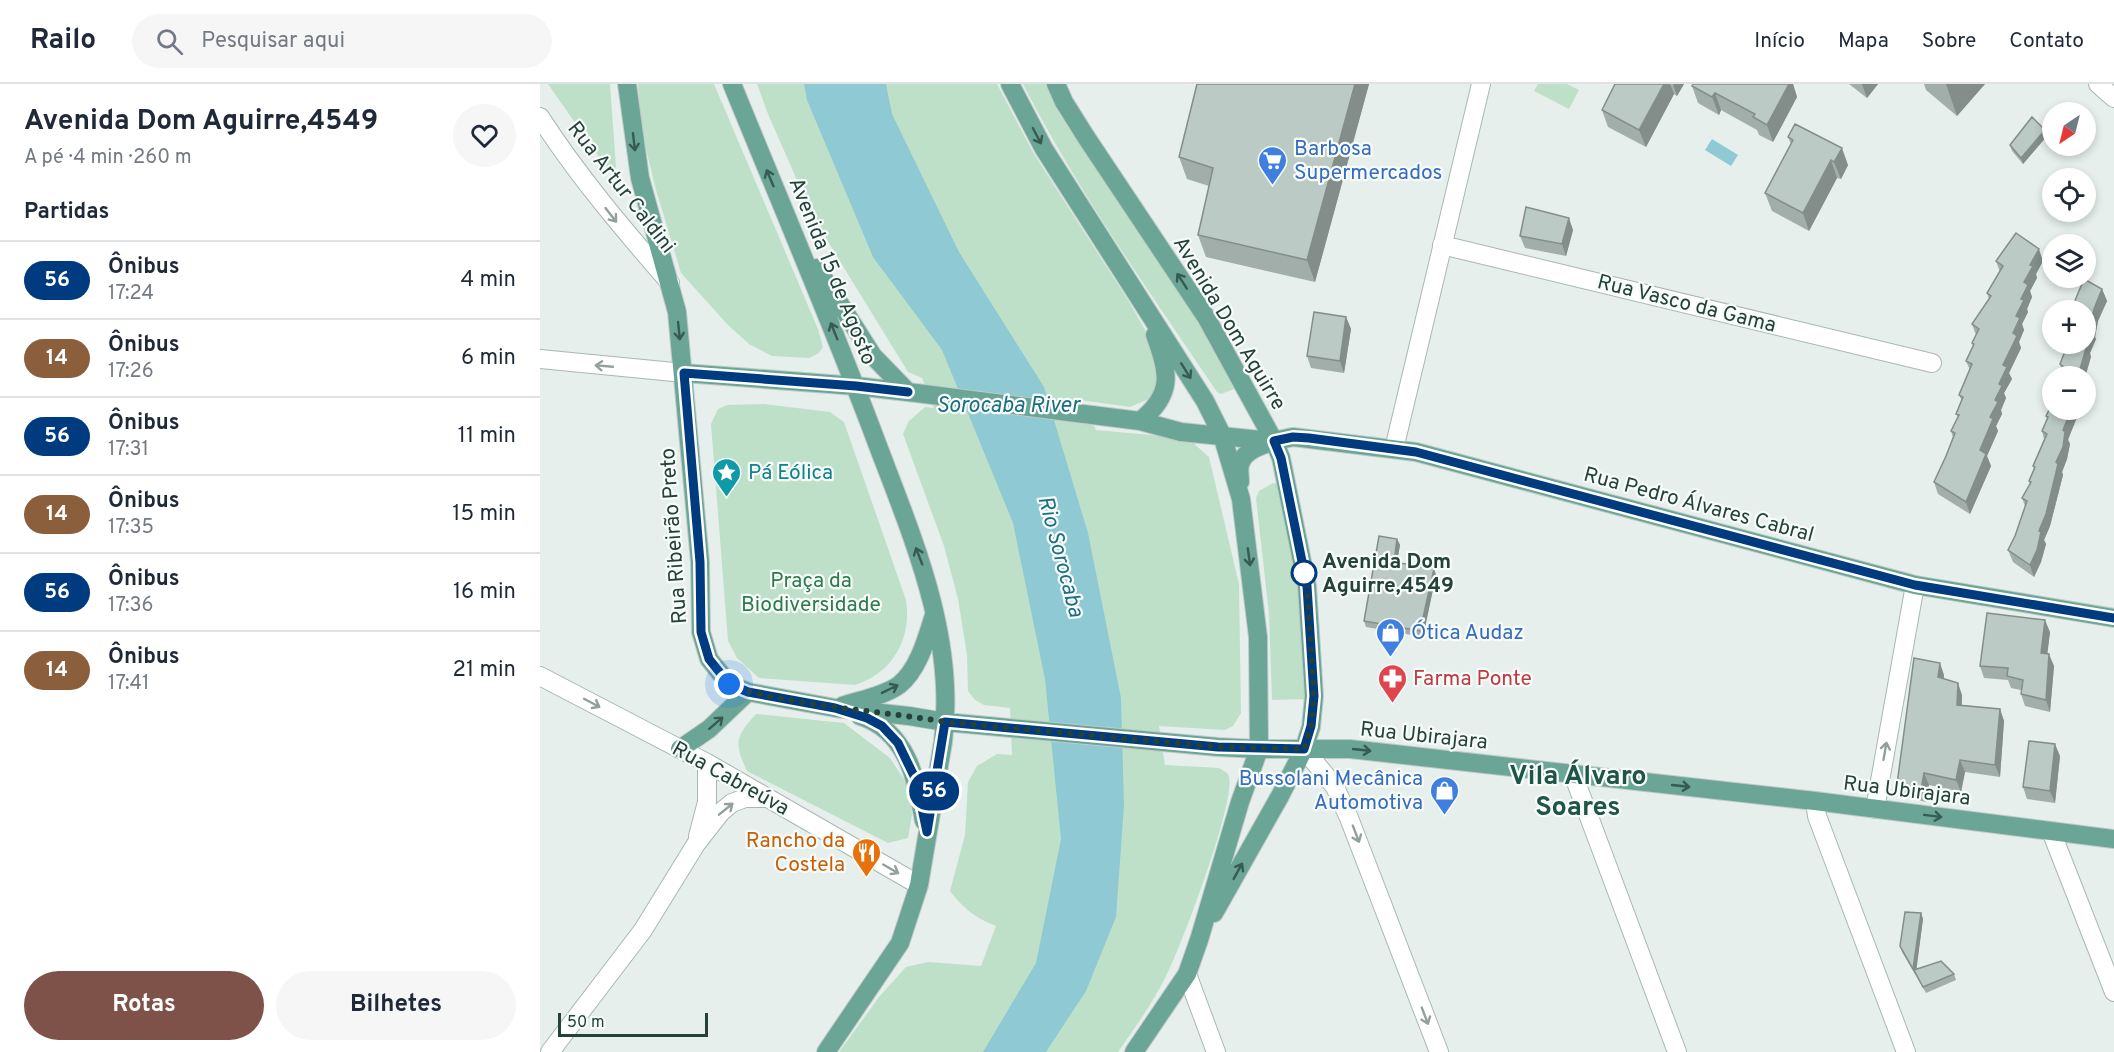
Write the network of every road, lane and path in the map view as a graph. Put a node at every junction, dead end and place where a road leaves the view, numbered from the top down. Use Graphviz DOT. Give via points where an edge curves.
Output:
graph roads {
  1 [pos="627,84"];
  2 [pos="732,84"];
  3 [pos="1010,84"];
  4 [pos="1056,84"];
  5 [pos="1481,84"];
  6 [pos="2098,84"];
  7 [pos="2114,98"];
  8 [pos="540,117"];
  9 [pos="794,232"];
  10 [pos="1442,244"];
  11 [pos="670,284"];
  12 [pos="1144,305"];
  13 [pos="540,359"];
  14 [pos="1932,363"];
  15 [pos="684,373"];
  16 [pos="856,386"];
  17 [pos="912,392"];
  18 [pos="1133,420"];
  19 [pos="1222,435"];
  20 [pos="1274,441"];
  21 [pos="1394,449"];
  22 [pos="1241,499"];
  23 [pos="1915,585"];
  24 [pos="935,612"];
  25 [pos="2114,618"];
  26 [pos="540,676"];
  27 [pos="748,692"];
  28 [pos="835,708"];
  29 [pos="945,722"];
  30 [pos="978,726"];
  31 [pos="680,749"];
  32 [pos="1259,749"];
  33 [pos="1304,749"];
  34 [pos="708,763"];
  35 [pos="1573,774"];
  36 [pos="769,798"];
  37 [pos="1815,801"];
  38 [pos="1875,809"];
  39 [pos="2051,831"];
  40 [pos="927,832"];
  41 [pos="2114,839"];
  42 [pos="696,844"];
  43 [pos="919,885"];
  44 [pos="1199,940"];
  45 [pos="1187,974"];
  46 [pos="2114,992"];
  47 [pos="550,1052"];
  48 [pos="826,1052"];
  49 [pos="1134,1052"];
  50 [pos="1216,1052"];
  51 [pos="1438,1052"];
  52 [pos="1677,1052"];
  53 [pos="1906,1052"];
  1 -- 11 [label="main road, Rua Artur Caldini, one-way" via="640,178"];
  9 -- 2 [label="main road, Avenida 15 de Agosto, one-way"];
  3 -- 12 [label="main road, Avenida Dom Aguirre, one-way" via="1044,149"];
  20 -- 4 [label="main road, Avenida Dom Aguirre, one-way" via="1206,317 1086,137"];
  5 -- 10 [label="street"];
  6 -- 7 [label="street"];
  8 -- 11 [label="street, Rua Artur Caldini, one-way" via="618,223"];
  16 -- 9 [label="main road, Avenida 15 de Agosto, one-way"];
  9 -- 17 [label="main road" via="873,356"];
  10 -- 14 [label="street, Rua Vasco da Gama"];
  10 -- 21 [label="street"];
  11 -- 15 [label="main road, Rua Artur Caldini, one-way"];
  12 -- 18 [label="main road" via="1162,358 1165,390 1153,410"];
  12 -- 19 [label="main road, Avenida Dom Aguirre, one-way"];
  15 -- 13 [label="street, one-way"];
  15 -- 16 [label="main road"];
  15 -- 27 [label="main road, Rua Ribeirão Preto" via="700,562 701,632 709,659 729,684"];
  16 -- 17 [label="main road"];
  24 -- 16 [label="main road, Avenida 15 de Agosto, one-way" via="923,566"];
  17 -- 18 [label="main road, Rua Pedro Álvares Cabral"];
  18 -- 19 [label="main road, Rua Pedro Álvares Cabral" via="1180,432"];
  19 -- 20 [label="main road, Rua Pedro Álvares Cabral"];
  19 -- 22 [label="main road, Avenida Dom Aguirre"];
  20 -- 21 [label="main road, Rua Pedro Álvares Cabral" via="1309,438"];
  20 -- 22 [label="main road, Rua Pedro Álvares Cabral" via="1242,458"];
  20 -- 33 [label="main road, Avenida Dom Aguirre" via="1281,458 1307,586 1314,696"];
  21 -- 23 [label="main road, Rua Pedro Álvares Cabral"];
  22 -- 32 [label="main road, Avenida Dom Aguirre, one-way" via="1258,637"];
  23 -- 25 [label="main road, Rua Pedro Álvares Cabral"];
  38 -- 23 [label="street, one-way"];
  28 -- 24 [label="main road, one-way" via="900,684 911,672"];
  24 -- 29 [label="main road, Avenida 15 de Agosto" via="944,662"];
  26 -- 31 [label="street, Rua Cabreúva, one-way"];
  27 -- 28 [label="main road, Rua Ribeirão Preto"];
  31 -- 27 [label="main road, one-way" via="709,729"];
  28 -- 29 [label="main road, Rua Ribeirão Preto"];
  28 -- 40 [label="main road" via="867,718 893,736 916,780"];
  29 -- 30 [label="main road, Rua Ribeirão Preto"];
  29 -- 40 [label="main road, Avenida 15 de Agosto"];
  30 -- 32 [label="main road, Rua Ubirajara"];
  31 -- 34 [label="street, Rua Cabreúva"];
  32 -- 33 [label="main road, Rua Ubirajara"];
  32 -- 44 [label="main road, Avenida Dom Aguirre"];
  33 -- 35 [label="main road, Rua Ubirajara, one-way" via="1350,749"];
  44 -- 33 [label="main road, Avenida Dom Aguirre, one-way"];
  33 -- 51 [label="street, one-way" via="1335,787 1349,818"];
  34 -- 36 [label="street, Rua Cabreúva"];
  34 -- 42 [label="street" via="707,802"];
  35 -- 37 [label="main road, Rua Ubirajara, one-way"];
  35 -- 52 [label="street"];
  42 -- 36 [label="street, one-way" via="732,803 745,798"];
  36 -- 43 [label="street, Rua Cabreúva, one-way"];
  37 -- 38 [label="main road, Rua Ubirajara"];
  37 -- 53 [label="street" via="1817,816"];
  38 -- 39 [label="main road, Rua Ubirajara, one-way"];
  39 -- 41 [label="main road, Rua Ubirajara"];
  39 -- 46 [label="street"];
  40 -- 43 [label="main road, Avenida 15 de Agosto"];
  42 -- 47 [label="street" via="643,930"];
  43 -- 48 [label="main road, Avenida 15 de Agosto" via="900,943"];
  44 -- 45 [label="main road, Avenida Dom Aguirre"];
  45 -- 49 [label="main road, Avenida Dom Aguirre"];
  45 -- 50 [label="street"];
}
